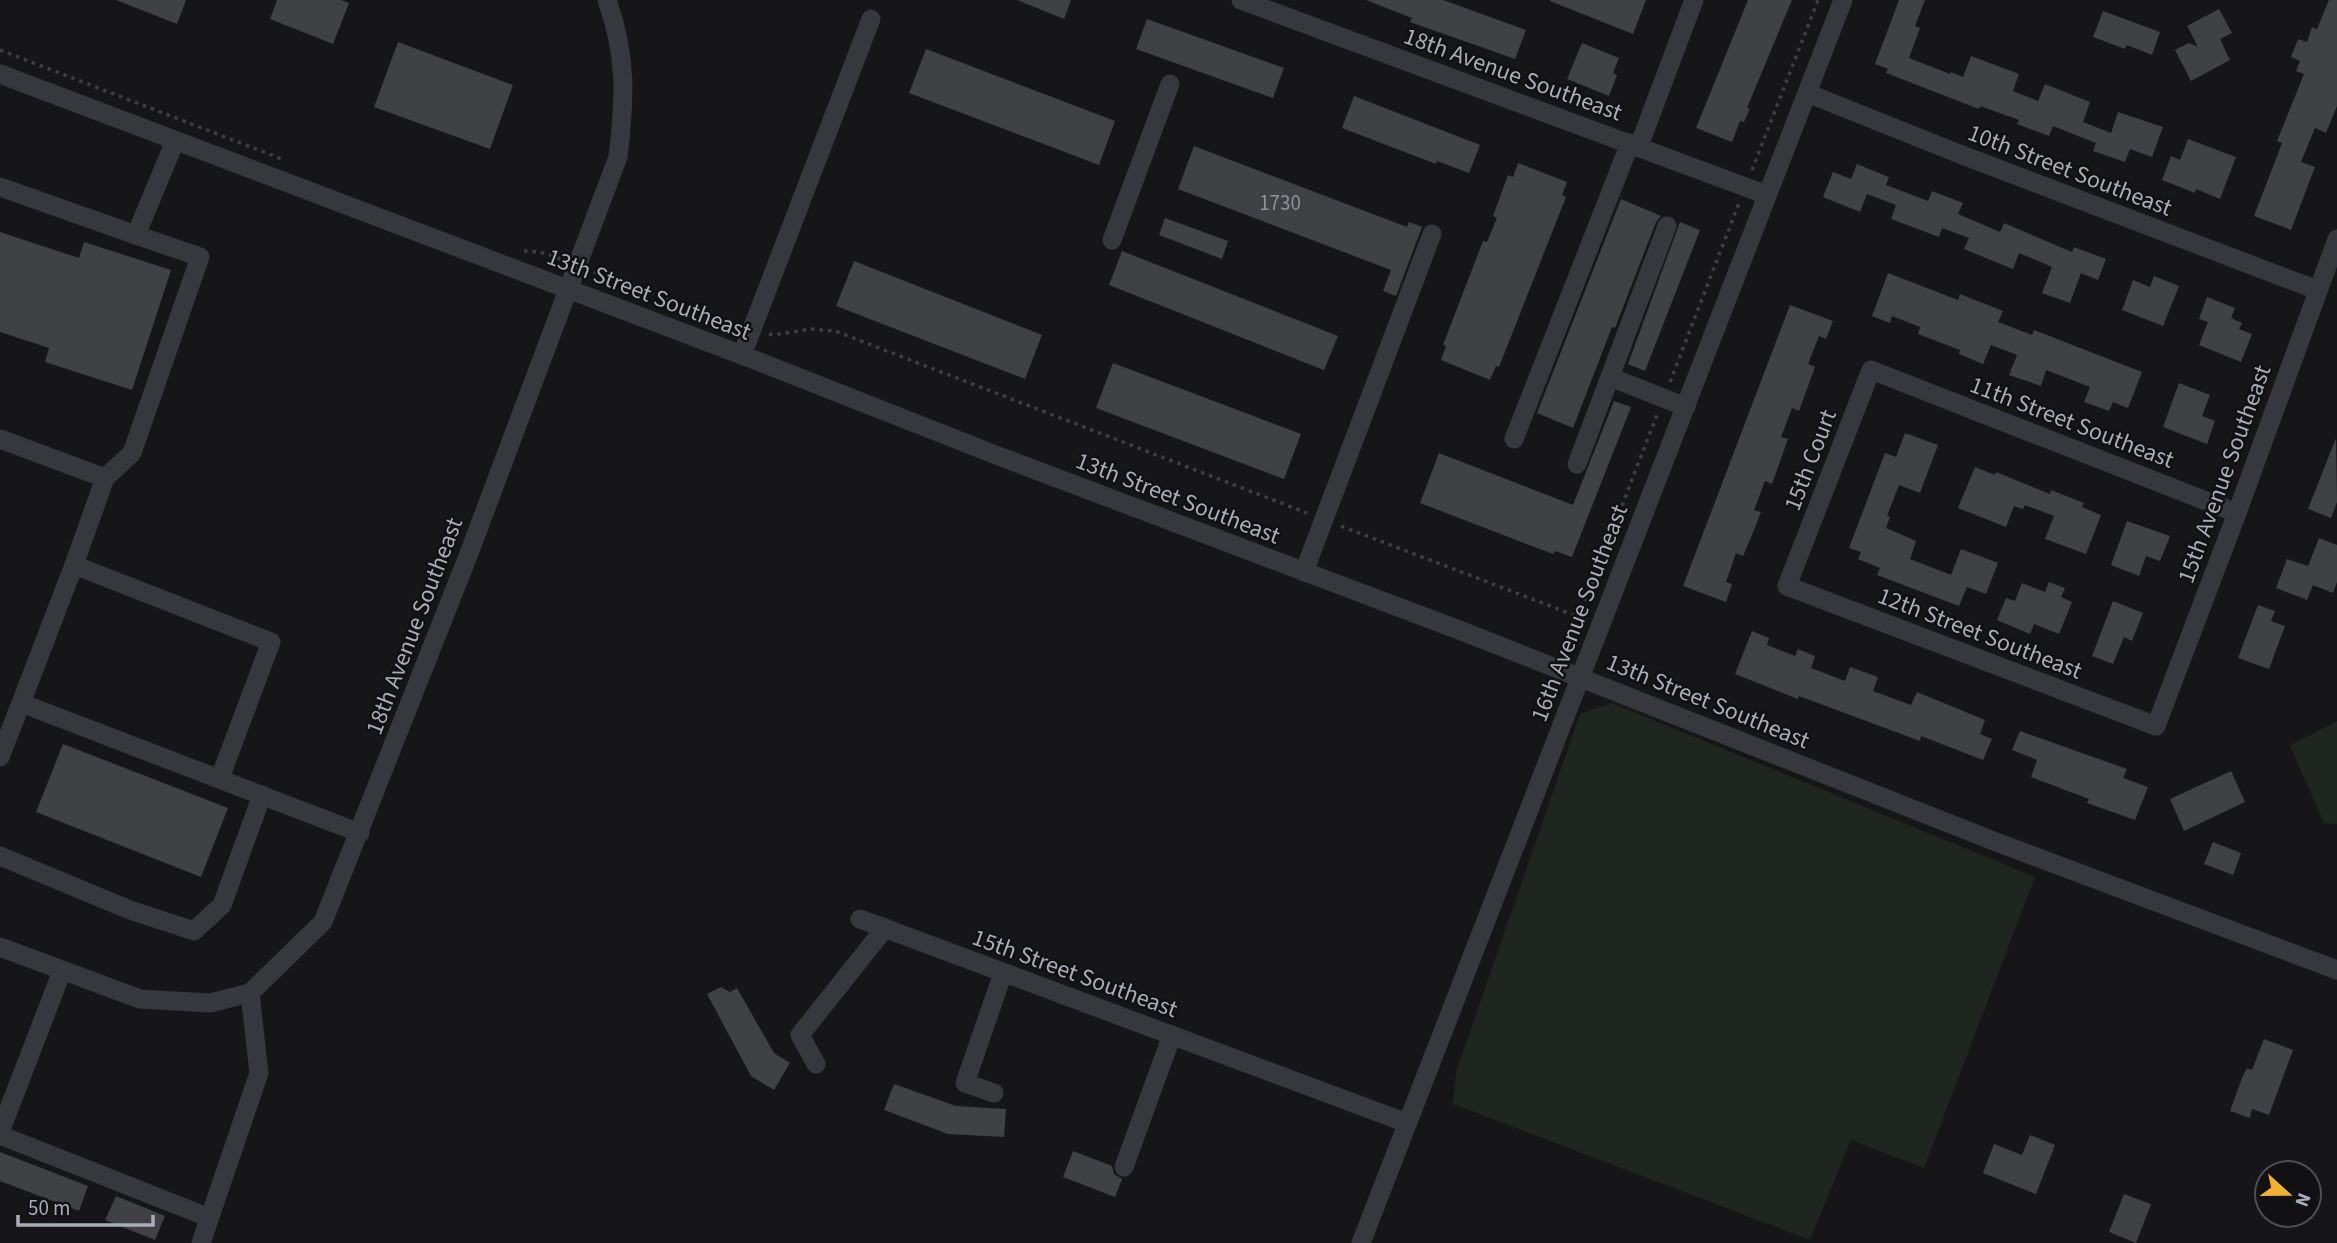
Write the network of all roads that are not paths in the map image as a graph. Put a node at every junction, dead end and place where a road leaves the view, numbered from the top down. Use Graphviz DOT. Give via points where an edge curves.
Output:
graph roads {
  1 [pos="607,0"];
  2 [pos="1241,0"];
  3 [pos="1694,0"];
  4 [pos="1843,0"];
  5 [pos="871,19"];
  6 [pos="0,74"];
  7 [pos="1170,84"];
  8 [pos="1807,93"];
  9 [pos="175,141"];
  10 [pos="1635,145"];
  11 [pos="0,187"];
  12 [pos="1767,195"];
  13 [pos="1667,226"];
  14 [pos="1432,234"];
  15 [pos="136,235"];
  16 [pos="2337,239"];
  17 [pos="1112,240"];
  18 [pos="2317,290"];
  19 [pos="568,291"];
  20 [pos="742,355"];
  21 [pos="1610,377"];
  22 [pos="1890,377"];
  23 [pos="1686,407"];
  24 [pos="0,439"];
  25 [pos="1514,439"];
  26 [pos="1577,464"];
  27 [pos="105,478"];
  28 [pos="2237,513"];
  29 [pos="74,565"];
  30 [pos="1304,572"];
  31 [pos="1787,586"];
  32 [pos="1580,676"];
  33 [pos="20,703"];
  34 [pos="2156,726"];
  35 [pos="0,757"];
  36 [pos="220,778"];
  37 [pos="261,795"];
  38 [pos="360,833"];
  39 [pos="0,856"];
  40 [pos="860,919"];
  41 [pos="885,929"];
  42 [pos="0,947"];
  43 [pos="2337,970"];
  44 [pos="62,971"];
  45 [pos="1003,973"];
  46 [pos="250,993"];
  47 [pos="1172,1035"];
  48 [pos="816,1064"];
  49 [pos="994,1093"];
  50 [pos="1408,1123"];
  51 [pos="0,1133"];
  52 [pos="1124,1167"];
  53 [pos="210,1218"];
  54 [pos="201,1243"];
  55 [pos="1361,1243"];
  1 -- 19 [label="street, 18th Avenue Southeast" via="622,67 624,103 618,157"];
  2 -- 10 [label="street, 18th Avenue Southeast"];
  3 -- 10 [label="street"];
  4 -- 8 [label="street, 16th Avenue Southeast"];
  5 -- 20 [label="street"];
  6 -- 9 [label="street, 13th Street Southeast"];
  7 -- 17 [label="street"];
  8 -- 12 [label="street, 16th Avenue Southeast"];
  8 -- 18 [label="street, 10th Street Southeast"];
  9 -- 15 [label="street"];
  9 -- 19 [label="street, 13th Street Southeast"];
  10 -- 12 [label="street, 18th Avenue Southeast"];
  10 -- 25 [label="street"];
  11 -- 15 [label="street"];
  12 -- 23 [label="street, 16th Avenue Southeast"];
  13 -- 21 [label="street"];
  14 -- 30 [label="street"];
  15 -- 27 [label="street" via="200,257 132,453"];
  16 -- 18 [label="street, 15th Avenue Southeast"];
  18 -- 28 [label="street, 15th Avenue Southeast"];
  19 -- 20 [label="street, 13th Street Southeast"];
  19 -- 38 [label="street, 18th Avenue Southeast"];
  20 -- 30 [label="street, 13th Street Southeast"];
  21 -- 23 [label="street"];
  21 -- 26 [label="street"];
  22 -- 28 [label="street, 11th Street Southeast"];
  22 -- 31 [label="street, 15th Court" via="1871,370"];
  23 -- 32 [label="street, 16th Avenue Southeast"];
  24 -- 27 [label="street"];
  27 -- 29 [label="street"];
  28 -- 34 [label="street, 15th Avenue Southeast"];
  29 -- 33 [label="street"];
  29 -- 36 [label="street" via="271,642"];
  30 -- 32 [label="street, 13th Street Southeast"];
  31 -- 34 [label="street, 12th Street Southeast"];
  32 -- 43 [label="street, 13th Street Southeast" via="1991,840"];
  32 -- 50 [label="street, 16th Avenue Southeast"];
  33 -- 35 [label="street"];
  33 -- 36 [label="street"];
  36 -- 37 [label="street"];
  37 -- 38 [label="street"];
  37 -- 39 [label="street" via="222,905 194,931"];
  38 -- 46 [label="street, 18th Avenue Southeast" via="323,922"];
  40 -- 41 [label="street, 15th Street Southeast"];
  41 -- 45 [label="street, 15th Street Southeast"];
  41 -- 48 [label="street" via="800,1035"];
  42 -- 44 [label="street"];
  44 -- 46 [label="street" via="140,999 210,1003"];
  44 -- 51 [label="street"];
  45 -- 47 [label="street, 15th Street Southeast"];
  45 -- 49 [label="street" via="965,1083"];
  46 -- 53 [label="street" via="259,1073"];
  47 -- 50 [label="street, 15th Street Southeast"];
  47 -- 52 [label="street"];
  50 -- 55 [label="street, 16th Avenue Southeast"];
  51 -- 53 [label="street"];
  53 -- 54 [label="street"];
}
